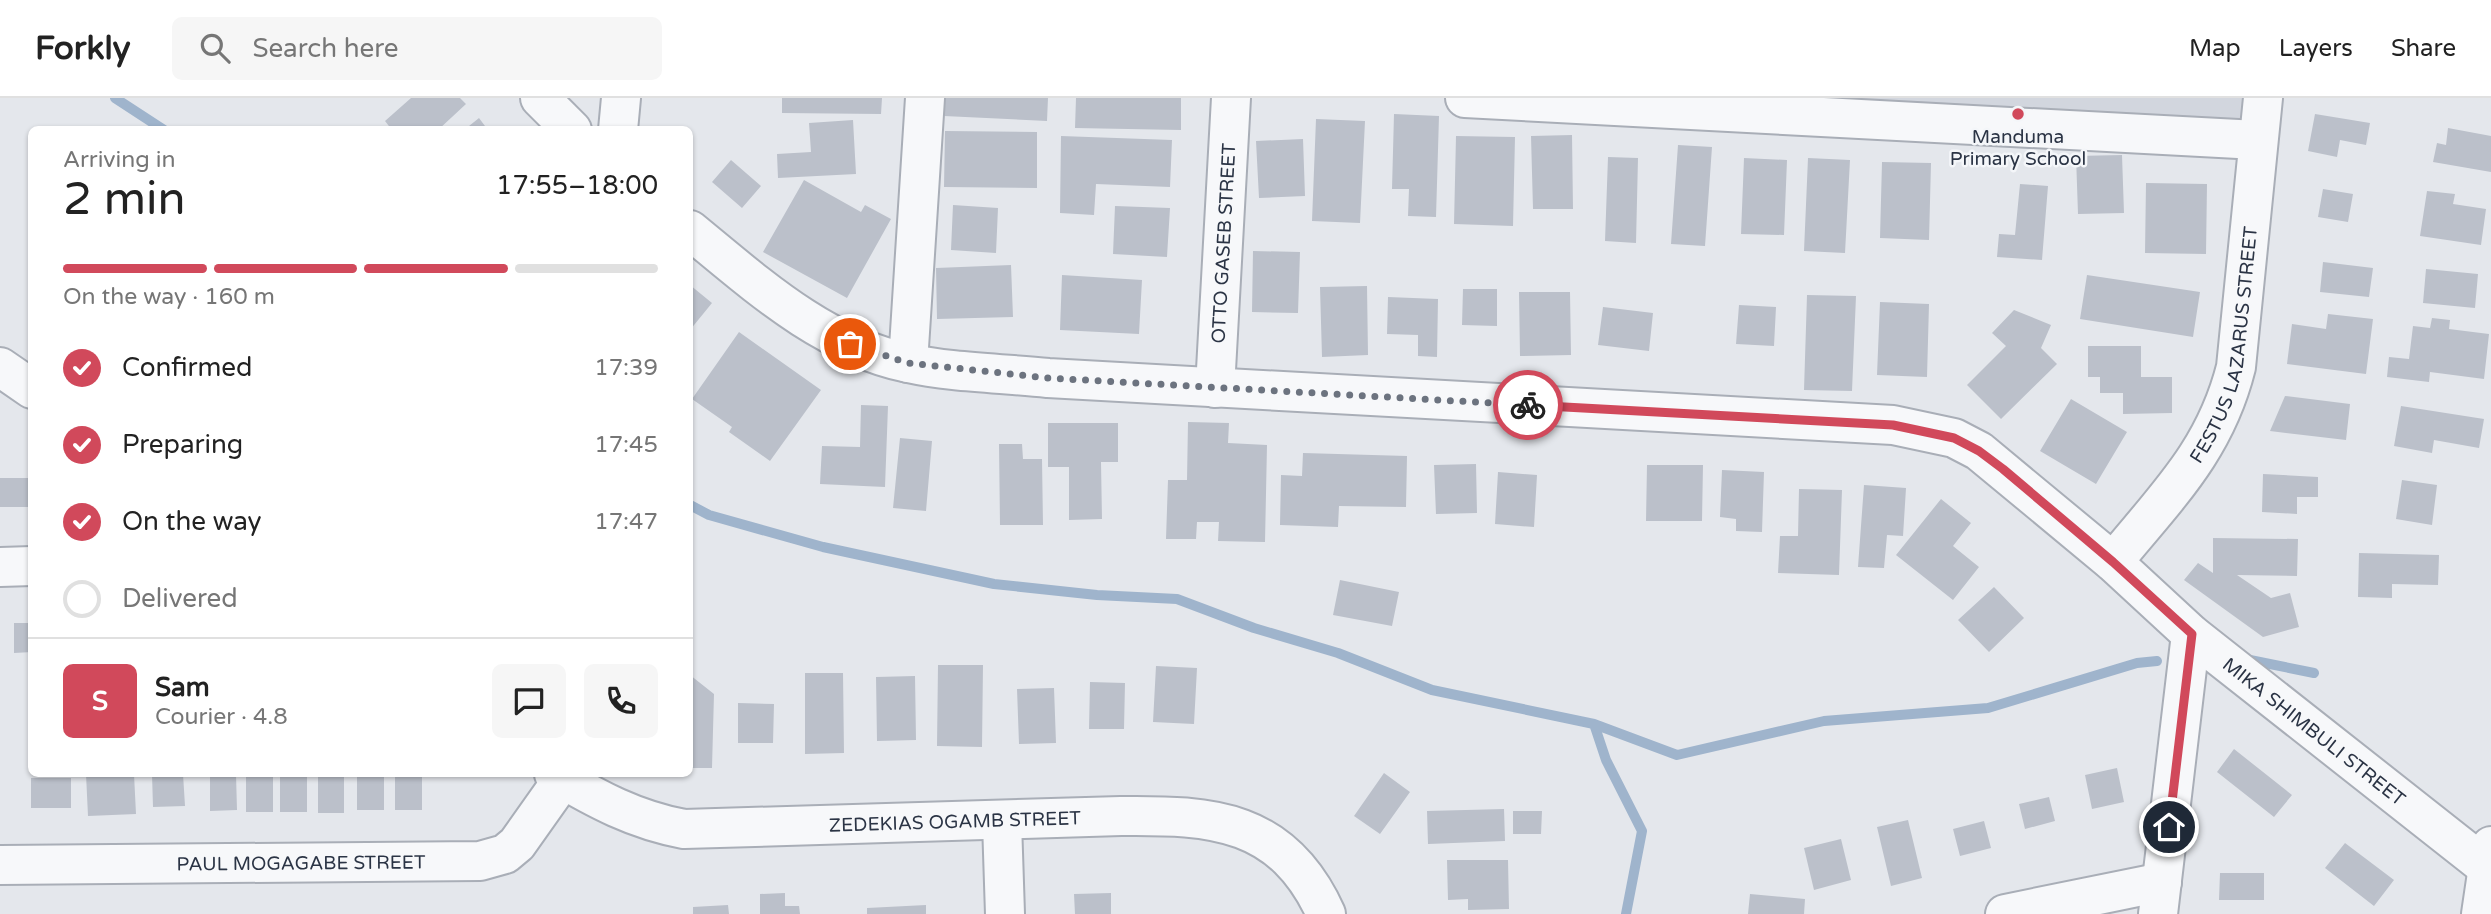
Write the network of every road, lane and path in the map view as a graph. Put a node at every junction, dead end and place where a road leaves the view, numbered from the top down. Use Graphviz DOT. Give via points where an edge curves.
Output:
graph roads {
  1 [pos="540,98"];
  2 [pos="621,98"];
  3 [pos="925,98"];
  4 [pos="1231,98"];
  5 [pos="1465,98"];
  6 [pos="2263,98"];
  7 [pos="568,126"];
  8 [pos="618,126"];
  9 [pos="2257,140"];
  10 [pos="693,232"];
  11 [pos="908,363"];
  12 [pos="0,367"];
  13 [pos="28,386"];
  14 [pos="1215,388"];
  15 [pos="2113,562"];
  16 [pos="28,566"];
  17 [pos="0,567"];
  18 [pos="2192,634"];
  19 [pos="558,777"];
  20 [pos="561,777"];
  21 [pos="1002,822"];
  22 [pos="2489,857"];
  23 [pos="0,865"];
  24 [pos="2160,898"];
  25 [pos="1004,914"];
  26 [pos="1326,914"];
  27 [pos="2005,914"];
  28 [pos="2481,914"];
  1 -- 7 [label="street"];
  2 -- 8 [label="street"];
  3 -- 11 [label="street"];
  4 -- 14 [label="street, OTTO GASEB STREET"];
  5 -- 9 [label="street"];
  6 -- 9 [label="street, FESTUS LAZARUS STREET"];
  9 -- 15 [label="street, FESTUS LAZARUS STREET" via="2236,367 2229,394 2203,451"];
  10 -- 11 [label="street, MIKA SHIMBULI STREET" via="776,300 825,332"];
  11 -- 14 [label="street, MIKA SHIMBULI STREET" via="1048,378"];
  12 -- 13 [label="street"];
  14 -- 15 [label="street, MIKA SHIMBULI STREET" via="1923,430 1979,451"];
  15 -- 18 [label="street, MIKA SHIMBULI STREET"];
  16 -- 17 [label="street"];
  18 -- 22 [label="street, MIKA SHIMBULI STREET"];
  18 -- 24 [label="street"];
  19 -- 23 [label="street, PAUL MOGAGABE STREET" via="517,844 505,855 480,861"];
  20 -- 21 [label="street, ZEDEKIAS OGAMB STREET" via="626,813 684,829"];
  21 -- 25 [label="street"];
  21 -- 26 [label="street, ZEDEKIAS OGAMB STREET" via="1183,816 1219,820 1251,831 1283,855 1319,898"];
  22 -- 28 [label="street"];
  24 -- 27 [label="street"];
}
